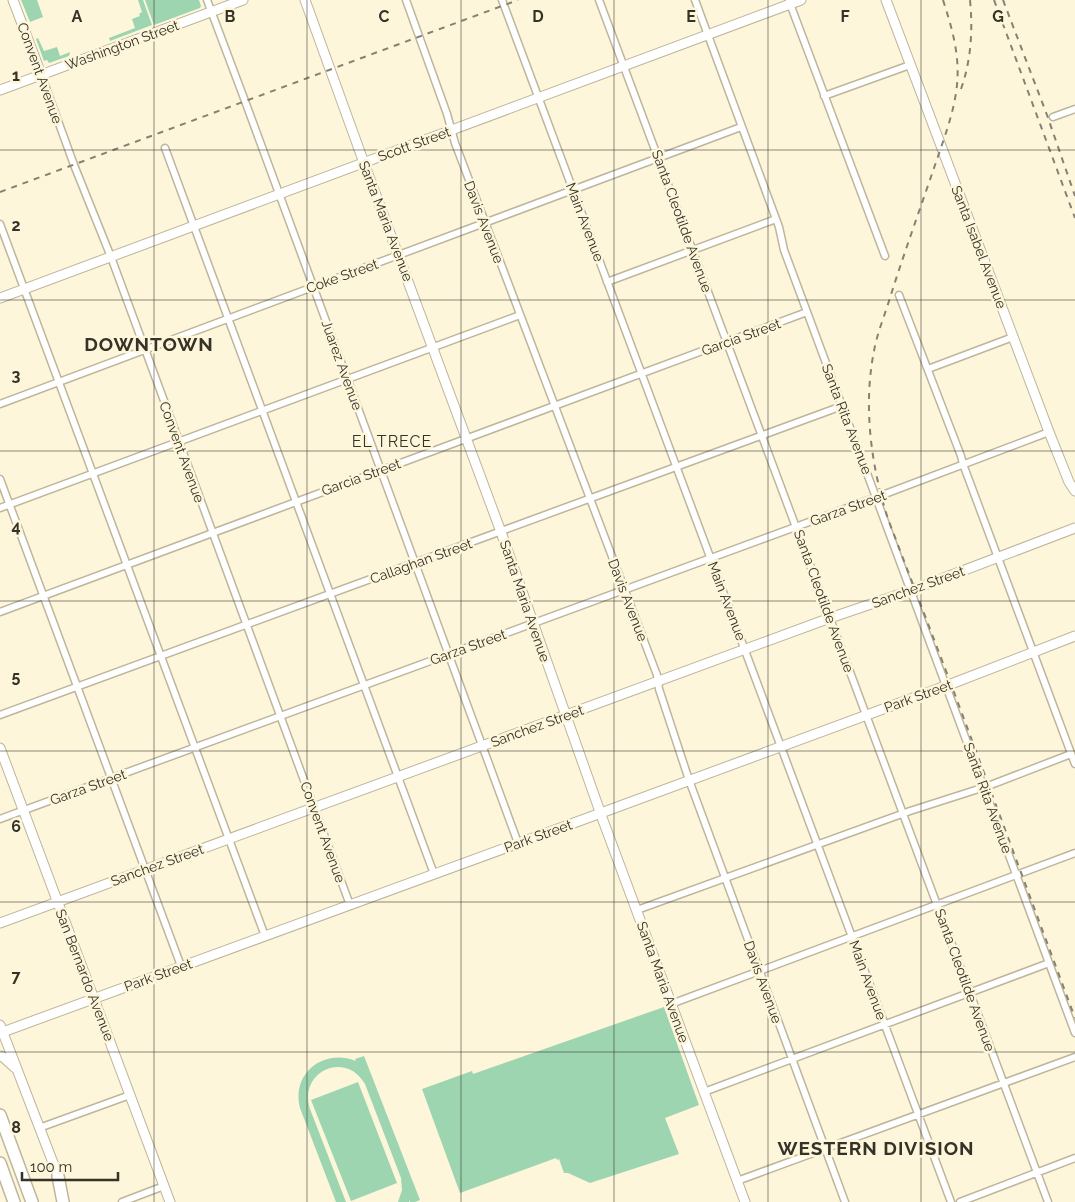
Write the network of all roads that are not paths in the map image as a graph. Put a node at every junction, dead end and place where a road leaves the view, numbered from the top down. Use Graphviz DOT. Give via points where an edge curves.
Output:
graph roads {
  1 [pos="13,0"];
  2 [pos="207,0"];
  3 [pos="243,0"];
  4 [pos="305,0"];
  5 [pos="406,0"];
  6 [pos="502,0"];
  7 [pos="599,0"];
  8 [pos="695,0"];
  9 [pos="801,0"];
  10 [pos="886,0"];
  11 [pos="790,2"];
  12 [pos="211,12"];
  13 [pos="708,36"];
  14 [pos="910,65"];
  15 [pos="624,66"];
  16 [pos="41,74"];
  17 [pos="0,90"];
  18 [pos="824,96"];
  19 [pos="538,98"];
  20 [pos="1075,109"];
  21 [pos="1054,117"];
  22 [pos="741,128"];
  23 [pos="451,130"];
  24 [pos="165,148"];
  25 [pos="658,158"];
  26 [pos="364,163"];
  27 [pos="573,190"];
  28 [pos="279,194"];
  29 [pos="776,219"];
  30 [pos="485,223"];
  31 [pos="0,224"];
  32 [pos="193,226"];
  33 [pos="693,250"];
  34 [pos="399,255"];
  35 [pos="885,256"];
  36 [pos="111,257"];
  37 [pos="607,282"];
  38 [pos="313,287"];
  39 [pos="25,289"];
  40 [pos="899,295"];
  41 [pos="0,298"];
  42 [pos="807,312"];
  43 [pos="520,314"];
  44 [pos="228,319"];
  45 [pos="1013,337"];
  46 [pos="727,342"];
  47 [pos="433,347"];
  48 [pos="144,350"];
  49 [pos="928,369"];
  50 [pos="641,374"];
  51 [pos="347,379"];
  52 [pos="59,382"];
  53 [pos="0,404"];
  54 [pos="554,406"];
  55 [pos="842,406"];
  56 [pos="262,410"];
  57 [pos="1049,432"];
  58 [pos="762,436"];
  59 [pos="467,438"];
  60 [pos="178,442"];
  61 [pos="963,464"];
  62 [pos="676,467"];
  63 [pos="381,470"];
  64 [pos="93,473"];
  65 [pos="0,479"];
  66 [pos="1075,491"];
  67 [pos="877,497"];
  68 [pos="590,499"];
  69 [pos="296,502"];
  70 [pos="9,504"];
  71 [pos="0,508"];
  72 [pos="796,527"];
  73 [pos="1075,528"];
  74 [pos="501,532"];
  75 [pos="212,533"];
  76 [pos="711,558"];
  77 [pos="998,558"];
  78 [pos="127,564"];
  79 [pos="415,564"];
  80 [pos="624,590"];
  81 [pos="911,590"];
  82 [pos="330,594"];
  83 [pos="43,596"];
  84 [pos="0,612"];
  85 [pos="830,618"];
  86 [pos="533,623"];
  87 [pos="246,625"];
  88 [pos="1075,636"];
  89 [pos="745,650"];
  90 [pos="1033,652"];
  91 [pos="448,654"];
  92 [pos="161,656"];
  93 [pos="658,682"];
  94 [pos="364,685"];
  95 [pos="946,685"];
  96 [pos="77,687"];
  97 [pos="0,715"];
  98 [pos="566,715"];
  99 [pos="866,715"];
  100 [pos="280,716"];
  101 [pos="482,746"];
  102 [pos="781,746"];
  103 [pos="195,747"];
  104 [pos="0,748"];
  105 [pos="1071,754"];
  106 [pos="1075,764"];
  107 [pos="398,777"];
  108 [pos="111,778"];
  109 [pos="689,780"];
  110 [pos="984,787"];
  111 [pos="314,808"];
  112 [pos="23,811"];
  113 [pos="601,813"];
  114 [pos="903,814"];
  115 [pos="0,819"];
  116 [pos="229,839"];
  117 [pos="518,843"];
  118 [pos="818,844"];
  119 [pos="1075,853"];
  120 [pos="145,870"];
  121 [pos="434,874"];
  122 [pos="1016,875"];
  123 [pos="725,878"];
  124 [pos="57,902"];
  125 [pos="937,904"];
  126 [pos="350,905"];
  127 [pos="636,910"];
  128 [pos="0,923"];
  129 [pos="265,936"];
  130 [pos="852,936"];
  131 [pos="1049,963"];
  132 [pos="181,966"];
  133 [pos="759,971"];
  134 [pos="970,993"];
  135 [pos="93,998"];
  136 [pos="671,1004"];
  137 [pos="885,1024"];
  138 [pos="1,1030"];
  139 [pos="1075,1033"];
  140 [pos="0,1056"];
  141 [pos="1075,1056"];
  142 [pos="792,1059"];
  143 [pos="17,1070"];
  144 [pos="1003,1083"];
  145 [pos="704,1092"];
  146 [pos="130,1095"];
  147 [pos="918,1114"];
  148 [pos="0,1115"];
  149 [pos="39,1128"];
  150 [pos="825,1149"];
  151 [pos="1075,1158"];
  152 [pos="0,1163"];
  153 [pos="1037,1173"];
  154 [pos="58,1176"];
  155 [pos="737,1181"];
  156 [pos="164,1186"];
  157 [pos="14,1202"];
  158 [pos="32,1202"];
  159 [pos="63,1202"];
  160 [pos="68,1202"];
  161 [pos="122,1202"];
  162 [pos="170,1202"];
  163 [pos="745,1202"];
  164 [pos="845,1202"];
  165 [pos="951,1202"];
  166 [pos="960,1202"];
  167 [pos="1048,1202"];
  1 -- 16 [label="main road, Convent Avenue"];
  2 -- 12 [label="street, Juarez Avenue"];
  3 -- 12 [label="main road, Washington Street"];
  4 -- 26 [label="main road, Santa Maria Avenue"];
  5 -- 23 [label="street, Davis Avenue"];
  6 -- 19 [label="street, Main Avenue"];
  7 -- 15 [label="street, Santa Cleotilde Avenue"];
  8 -- 13 [label="street, Santa Rita Avenue"];
  9 -- 11 [label="main road, Scott Street"];
  10 -- 14 [label="main road, Santa Isabel Avenue"];
  11 -- 13 [label="main road, Scott Street"];
  11 -- 18 [label="street"];
  12 -- 16 [label="main road, Washington Street"];
  12 -- 28 [label="street, Juarez Avenue"];
  13 -- 15 [label="main road, Scott Street"];
  13 -- 22 [label="street, Santa Rita Avenue"];
  14 -- 18 [label="street"];
  14 -- 45 [label="main road, Santa Isabel Avenue"];
  15 -- 19 [label="main road, Scott Street"];
  15 -- 25 [label="street, Santa Cleotilde Avenue"];
  16 -- 17 [label="main road, Washington Street"];
  16 -- 36 [label="street, Convent Avenue"];
  18 -- 35 [label="street"];
  19 -- 23 [label="main road, Scott Street"];
  19 -- 27 [label="street, Main Avenue"];
  20 -- 21 [label="street"];
  22 -- 25 [label="street, Coke Street"];
  22 -- 29 [label="street, Santa Rita Avenue"];
  23 -- 26 [label="main road, Scott Street"];
  23 -- 30 [label="street, Davis Avenue"];
  24 -- 32 [label="street"];
  25 -- 27 [label="street, Coke Street"];
  25 -- 33 [label="street, Santa Cleotilde Avenue"];
  26 -- 28 [label="main road, Scott Street"];
  26 -- 34 [label="main road, Santa Maria Avenue"];
  27 -- 30 [label="street, Coke Street"];
  27 -- 37 [label="street, Main Avenue"];
  28 -- 32 [label="main road, Scott Street"];
  28 -- 38 [label="street, Juarez Avenue"];
  29 -- 33 [label="street"];
  29 -- 42 [label="street, Santa Rita Avenue"];
  30 -- 34 [label="street, Coke Street"];
  30 -- 43 [label="street, Davis Avenue"];
  31 -- 39 [label="street"];
  32 -- 36 [label="main road, Scott Street"];
  32 -- 44 [label="street"];
  33 -- 37 [label="street"];
  33 -- 46 [label="street, Santa Cleotilde Avenue"];
  34 -- 38 [label="street, Coke Street"];
  34 -- 47 [label="main road, Santa Maria Avenue"];
  36 -- 39 [label="main road, Scott Street"];
  36 -- 48 [label="street, Convent Avenue"];
  37 -- 50 [label="street, Main Avenue"];
  38 -- 44 [label="street, Coke Street"];
  38 -- 51 [label="street, Juarez Avenue"];
  39 -- 41 [label="main road, Scott Street"];
  39 -- 52 [label="street"];
  40 -- 49 [label="street"];
  42 -- 46 [label="street, Garcia Street"];
  42 -- 55 [label="street, Santa Rita Avenue"];
  43 -- 47 [label="street"];
  43 -- 54 [label="street, Davis Avenue"];
  44 -- 48 [label="street, Coke Street"];
  44 -- 56 [label="street"];
  45 -- 49 [label="street"];
  45 -- 57 [label="main road, Santa Isabel Avenue"];
  46 -- 50 [label="street, Garcia Street"];
  46 -- 58 [label="street, Santa Cleotilde Avenue"];
  47 -- 51 [label="street"];
  47 -- 59 [label="main road, Santa Maria Avenue"];
  48 -- 52 [label="street, Coke Street"];
  48 -- 60 [label="street, Convent Avenue"];
  49 -- 61 [label="street"];
  50 -- 54 [label="street, Garcia Street"];
  50 -- 62 [label="street, Main Avenue"];
  51 -- 56 [label="street"];
  51 -- 63 [label="street, Juarez Avenue"];
  52 -- 53 [label="street, Coke Street"];
  52 -- 64 [label="street"];
  54 -- 59 [label="street, Garcia Street"];
  54 -- 68 [label="street, Davis Avenue"];
  55 -- 58 [label="street, Callaghan Street"];
  55 -- 67 [label="street, Santa Rita Avenue"];
  56 -- 60 [label="street"];
  56 -- 69 [label="street"];
  57 -- 61 [label="street, Garza Street"];
  57 -- 66 [label="main road, Santa Isabel Avenue" via="1068,482"];
  58 -- 62 [label="street, Callaghan Street"];
  58 -- 72 [label="street, Santa Cleotilde Avenue"];
  59 -- 63 [label="street, Garcia Street"];
  59 -- 74 [label="main road, Santa Maria Avenue"];
  60 -- 64 [label="street"];
  60 -- 75 [label="street, Convent Avenue"];
  61 -- 67 [label="street, Garza Street"];
  61 -- 77 [label="street"];
  62 -- 68 [label="street, Callaghan Street"];
  62 -- 76 [label="street, Main Avenue"];
  63 -- 69 [label="street, Garcia Street"];
  63 -- 79 [label="street, Juarez Avenue"];
  64 -- 70 [label="street"];
  64 -- 78 [label="street"];
  65 -- 70 [label="street"];
  67 -- 72 [label="street, Garza Street"];
  67 -- 81 [label="street, Santa Rita Avenue"];
  68 -- 74 [label="street, Callaghan Street"];
  68 -- 80 [label="street, Davis Avenue"];
  69 -- 75 [label="street, Garcia Street"];
  69 -- 82 [label="street"];
  70 -- 71 [label="street"];
  70 -- 83 [label="street"];
  72 -- 76 [label="street, Garza Street"];
  72 -- 85 [label="street, Santa Cleotilde Avenue"];
  73 -- 77 [label="main road, Sanchez Street"];
  74 -- 79 [label="street, Callaghan Street"];
  74 -- 86 [label="main road, Santa Maria Avenue"];
  75 -- 78 [label="street, Garcia Street"];
  75 -- 87 [label="street, Convent Avenue"];
  76 -- 80 [label="street, Garza Street"];
  76 -- 89 [label="street, Main Avenue"];
  77 -- 81 [label="main road, Sanchez Street"];
  77 -- 90 [label="street"];
  78 -- 83 [label="street, Garcia Street"];
  78 -- 92 [label="street"];
  79 -- 82 [label="street, Callaghan Street"];
  79 -- 91 [label="street, Juarez Avenue"];
  80 -- 86 [label="street, Garza Street"];
  80 -- 93 [label="street, Davis Avenue"];
  81 -- 85 [label="main road, Sanchez Street"];
  81 -- 95 [label="street, Santa Rita Avenue"];
  82 -- 87 [label="street, Callaghan Street"];
  82 -- 94 [label="street"];
  83 -- 84 [label="street, Garcia Street"];
  83 -- 96 [label="street"];
  85 -- 89 [label="main road, Sanchez Street"];
  85 -- 99 [label="street, Santa Cleotilde Avenue"];
  86 -- 91 [label="street, Garza Street"];
  86 -- 98 [label="main road, Santa Maria Avenue"];
  87 -- 92 [label="street, Callaghan Street"];
  87 -- 100 [label="street, Convent Avenue"];
  88 -- 90 [label="main road, Park Street"];
  89 -- 93 [label="main road, Sanchez Street"];
  89 -- 102 [label="street, Main Avenue"];
  90 -- 95 [label="main road, Park Street"];
  90 -- 105 [label="street"];
  91 -- 94 [label="street, Garza Street"];
  91 -- 101 [label="street, Juarez Avenue"];
  92 -- 96 [label="street, Callaghan Street"];
  92 -- 103 [label="street"];
  93 -- 98 [label="main road, Sanchez Street"];
  93 -- 109 [label="street, Davis Avenue"];
  94 -- 100 [label="street, Garza Street"];
  94 -- 107 [label="street"];
  95 -- 99 [label="main road, Park Street"];
  95 -- 110 [label="street, Santa Rita Avenue"];
  96 -- 97 [label="street, Callaghan Street"];
  96 -- 108 [label="street"];
  98 -- 101 [label="main road, Sanchez Street"];
  98 -- 113 [label="main road, Santa Maria Avenue"];
  99 -- 102 [label="main road, Park Street"];
  99 -- 114 [label="street, Santa Cleotilde Avenue"];
  100 -- 103 [label="street, Garza Street"];
  100 -- 111 [label="street, Convent Avenue"];
  101 -- 107 [label="main road, Sanchez Street"];
  101 -- 117 [label="street, Juarez Avenue"];
  102 -- 109 [label="main road, Park Street"];
  102 -- 118 [label="street, Main Avenue"];
  103 -- 108 [label="street, Garza Street"];
  103 -- 116 [label="street"];
  104 -- 112 [label="main road, San Bernardo Avenue"];
  105 -- 106 [label="street"];
  105 -- 110 [label="street"];
  107 -- 111 [label="main road, Sanchez Street"];
  107 -- 121 [label="street"];
  108 -- 112 [label="street, Garza Street"];
  108 -- 120 [label="street"];
  109 -- 113 [label="main road, Park Street"];
  109 -- 123 [label="street, Davis Avenue"];
  110 -- 114 [label="street"];
  110 -- 122 [label="street, Santa Rita Avenue"];
  111 -- 116 [label="main road, Sanchez Street"];
  111 -- 126 [label="street, Convent Avenue"];
  112 -- 115 [label="street, Garza Street"];
  112 -- 124 [label="main road, San Bernardo Avenue"];
  113 -- 117 [label="main road, Park Street"];
  113 -- 127 [label="main road, Santa Maria Avenue"];
  114 -- 118 [label="street"];
  114 -- 125 [label="street, Santa Cleotilde Avenue"];
  116 -- 120 [label="main road, Sanchez Street"];
  116 -- 129 [label="street"];
  117 -- 121 [label="main road, Park Street"];
  118 -- 123 [label="street"];
  118 -- 130 [label="street, Main Avenue"];
  119 -- 122 [label="street"];
  120 -- 124 [label="main road, Sanchez Street"];
  120 -- 132 [label="street"];
  121 -- 126 [label="main road, Park Street"];
  122 -- 125 [label="street"];
  122 -- 131 [label="street, Santa Rita Avenue"];
  123 -- 127 [label="street"];
  123 -- 133 [label="street, Davis Avenue"];
  124 -- 128 [label="main road, Sanchez Street"];
  124 -- 135 [label="main road, San Bernardo Avenue"];
  125 -- 130 [label="street"];
  125 -- 134 [label="street, Santa Cleotilde Avenue"];
  126 -- 129 [label="main road, Park Street"];
  127 -- 136 [label="main road, Santa Maria Avenue"];
  129 -- 132 [label="main road, Park Street"];
  130 -- 133 [label="street"];
  130 -- 137 [label="street, Main Avenue"];
  131 -- 134 [label="street"];
  131 -- 139 [label="street, Santa Rita Avenue"];
  132 -- 135 [label="main road, Park Street"];
  133 -- 136 [label="street"];
  133 -- 142 [label="street, Davis Avenue"];
  134 -- 137 [label="street"];
  134 -- 144 [label="street, Santa Cleotilde Avenue"];
  135 -- 138 [label="main road, Park Street"];
  135 -- 146 [label="main road, San Bernardo Avenue"];
  136 -- 145 [label="main road, Santa Maria Avenue"];
  137 -- 142 [label="street"];
  137 -- 147 [label="street, Main Avenue"];
  138 -- 143 [label="main road"];
  140 -- 143 [label="main road"];
  141 -- 144 [label="street"];
  142 -- 145 [label="street"];
  142 -- 150 [label="street, Davis Avenue"];
  143 -- 149 [label="main road"];
  144 -- 147 [label="street"];
  144 -- 153 [label="street, Santa Cleotilde Avenue"];
  145 -- 155 [label="main road, Santa Maria Avenue"];
  146 -- 149 [label="street"];
  146 -- 156 [label="main road, San Bernardo Avenue"];
  147 -- 150 [label="street"];
  147 -- 165 [label="street, Main Avenue"];
  148 -- 158 [label="highway"];
  149 -- 154 [label="main road"];
  150 -- 155 [label="street"];
  150 -- 164 [label="street, Davis Avenue"];
  151 -- 153 [label="street"];
  152 -- 157 [label="highway"];
  153 -- 166 [label="street"];
  153 -- 167 [label="street, Santa Cleotilde Avenue"];
  154 -- 159 [label="highway"];
  154 -- 160 [label="main road"];
  155 -- 163 [label="main road, Santa Maria Avenue"];
  156 -- 161 [label="street"];
  156 -- 162 [label="main road, San Bernardo Avenue"];
}
